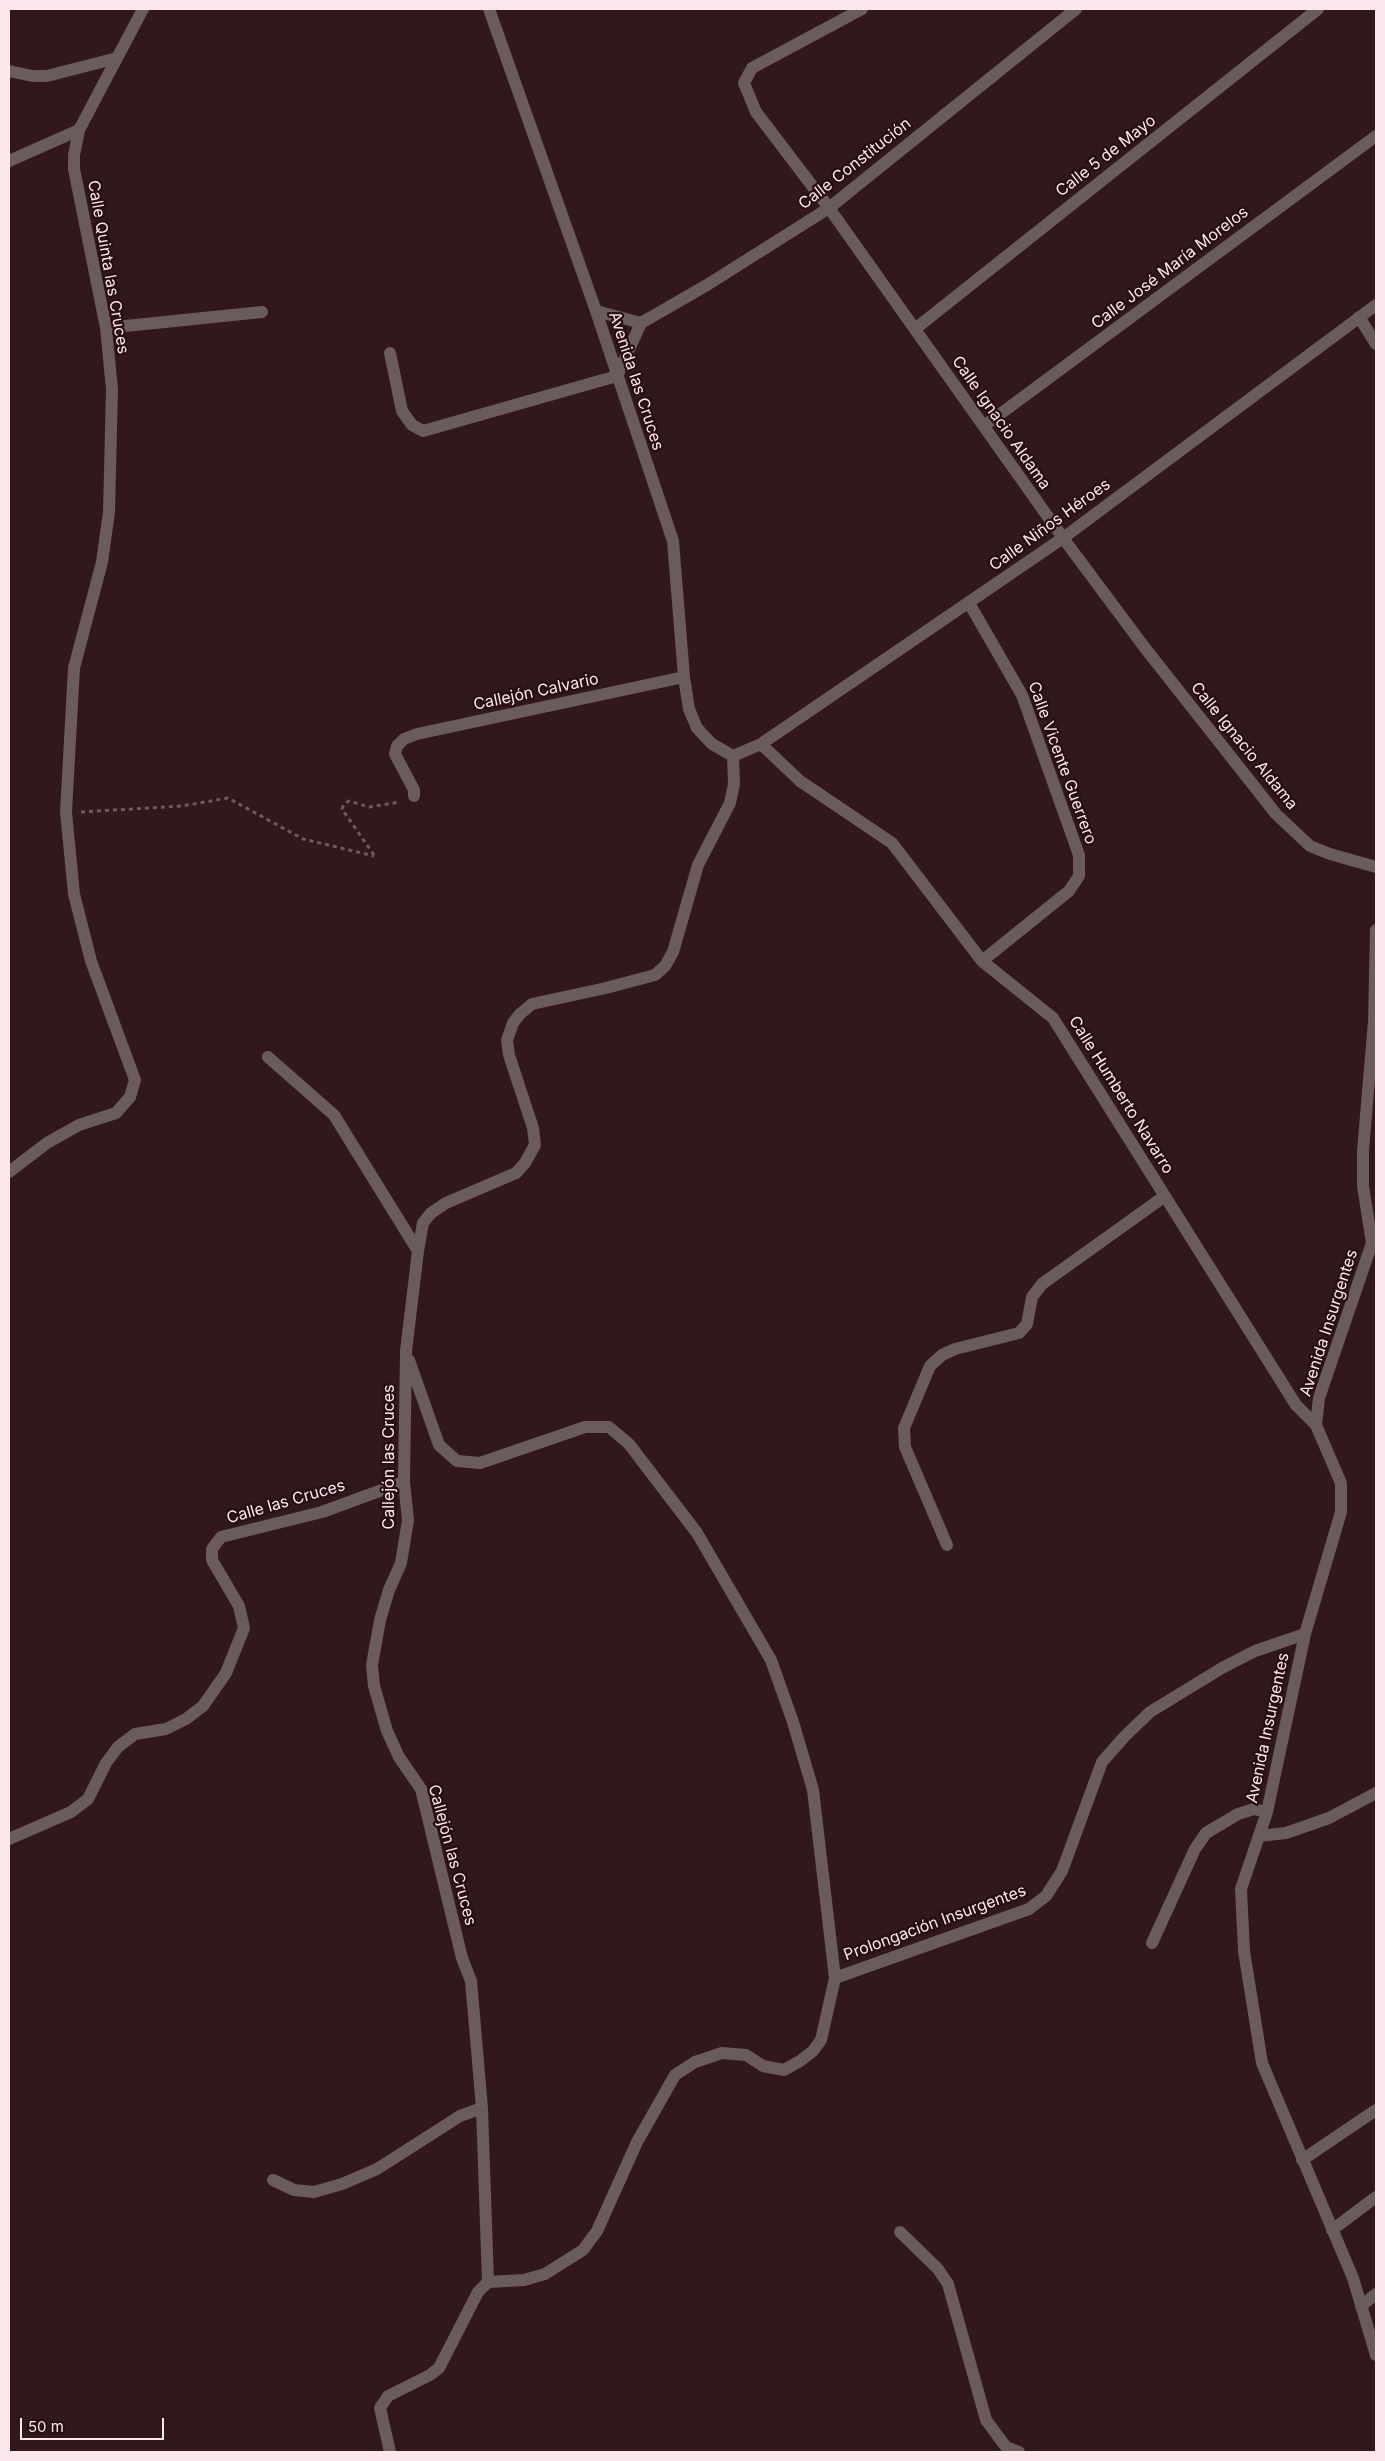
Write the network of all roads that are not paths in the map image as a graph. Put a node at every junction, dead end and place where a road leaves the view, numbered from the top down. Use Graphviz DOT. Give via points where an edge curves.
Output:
graph roads {
  1 [pos="143,9"];
  2 [pos="489,9"];
  3 [pos="862,9"];
  4 [pos="1076,9"];
  5 [pos="1318,9"];
  6 [pos="117,58"];
  7 [pos="9,70"];
  8 [pos="79,130"];
  9 [pos="1376,136"];
  10 [pos="9,161"];
  11 [pos="829,208"];
  12 [pos="1376,305"];
  13 [pos="596,311"];
  14 [pos="262,312"];
  15 [pos="1359,317"];
  16 [pos="641,323"];
  17 [pos="106,328"];
  18 [pos="915,329"];
  19 [pos="1376,344"];
  20 [pos="390,353"];
  21 [pos="617,376"];
  22 [pos="984,426"];
  23 [pos="1063,538"];
  24 [pos="969,603"];
  25 [pos="684,677"];
  26 [pos="761,744"];
  27 [pos="733,756"];
  28 [pos="414,796"];
  29 [pos="1376,867"];
  30 [pos="1376,930"];
  31 [pos="1375,958"];
  32 [pos="982,961"];
  33 [pos="1375,1020"];
  34 [pos="268,1057"];
  35 [pos="9,1172"];
  36 [pos="1165,1196"];
  37 [pos="1374,1245"];
  38 [pos="418,1251"];
  39 [pos="406,1351"];
  40 [pos="1316,1425"];
  41 [pos="404,1482"];
  42 [pos="947,1545"];
  43 [pos="1305,1634"];
  44 [pos="1376,1793"];
  45 [pos="1267,1812"];
  46 [pos="1259,1836"];
  47 [pos="9,1839"];
  48 [pos="1152,1942"];
  49 [pos="834,1978"];
  50 [pos="482,2108"];
  51 [pos="1376,2110"];
  52 [pos="1302,2160"];
  53 [pos="273,2180"];
  54 [pos="1376,2197"];
  55 [pos="1332,2230"];
  56 [pos="900,2232"];
  57 [pos="488,2282"];
  58 [pos="1376,2294"];
  59 [pos="1362,2306"];
  60 [pos="1376,2355"];
  61 [pos="1005,2449"];
  62 [pos="390,2452"];
  63 [pos="1019,2452"];
  1 -- 6 [label="street, Calle Quinta las Cruces"];
  2 -- 13 [label="street, Avenida las Cruces"];
  3 -- 11 [label="street, Calle Ignacio Aldama" via="752,68 744,84 756,112"];
  4 -- 11 [label="street, Calle Constitución"];
  5 -- 18 [label="street, Calle 5 de Mayo"];
  6 -- 7 [label="street" via="47,76"];
  6 -- 8 [label="street, Calle Quinta las Cruces"];
  8 -- 10 [label="street"];
  8 -- 17 [label="street, Calle Quinta las Cruces" via="74,169"];
  9 -- 22 [label="street, Calle José María Morelos"];
  11 -- 16 [label="street, Calle Constitución"];
  11 -- 18 [label="street, Calle Ignacio Aldama"];
  12 -- 15 [label="street, Calle Niños Héroes"];
  13 -- 16 [label="street"];
  13 -- 21 [label="street, Avenida las Cruces"];
  14 -- 17 [label="street"];
  15 -- 19 [label="street"];
  15 -- 23 [label="street, Calle Niños Héroes"];
  16 -- 21 [label="street"];
  17 -- 35 [label="street, Calle Quinta las Cruces" via="112,389 109,512 102,562 74,668 66,812 74,894 91,961 135,1080 130,1097 116,1113 79,1125 47,1143"];
  18 -- 22 [label="street, Calle Ignacio Aldama"];
  20 -- 21 [label="street" via="402,411 412,425 423,431"];
  21 -- 25 [label="street, Avenida las Cruces" via="673,541"];
  22 -- 23 [label="street, Calle Ignacio Aldama"];
  23 -- 24 [label="street, Calle Niños Héroes"];
  23 -- 29 [label="street, Calle Ignacio Aldama" via="1276,814 1310,846"];
  24 -- 26 [label="street, Calle Niños Héroes"];
  24 -- 32 [label="street, Calle Vicente Guerrero" via="1022,695 1079,855 1079,876 1068,891"];
  25 -- 27 [label="street, Avenida las Cruces" via="689,710 697,728 712,744"];
  25 -- 28 [label="street, Callejón Calvario" via="404,739 395,754"];
  26 -- 27 [label="street, Calle Niños Héroes"];
  26 -- 32 [label="street, Calle Humberto Navarro" via="800,781 892,843"];
  27 -- 38 [label="street, Callejón las Cruces" via="734,784 730,803 698,865 673,952 665,966 655,975 532,1004 520,1014 507,1040 535,1145 516,1173 446,1203 431,1213 424,1223"];
  30 -- 31 [label="street, Avenida Insurgentes"];
  31 -- 33 [label="street, Avenida Insurgentes"];
  32 -- 36 [label="street, Calle Humberto Navarro" via="1053,1018"];
  33 -- 37 [label="street, Avenida Insurgentes" via="1363,1159 1363,1186"];
  34 -- 38 [label="street" via="334,1115"];
  36 -- 40 [label="street, Calle Humberto Navarro" via="1296,1405"];
  36 -- 42 [label="street" via="1042,1284 1032,1297 1027,1324 1019,1332 955,1349 930,1366 904,1428 905,1447"];
  37 -- 40 [label="street, Avenida Insurgentes" via="1320,1398"];
  38 -- 39 [label="street, Callejón las Cruces"];
  39 -- 41 [label="street, Callejón las Cruces"];
  39 -- 49 [label="street" via="439,1445 457,1461 480,1463 585,1427 609,1427 629,1444 697,1533 771,1660 793,1722 813,1790"];
  40 -- 43 [label="street, Avenida Insurgentes" via="1341,1483 1342,1512"];
  41 -- 47 [label="street, Calle las Cruces" via="322,1512 221,1537 212,1549 212,1560 239,1606 244,1628 226,1673 203,1706 166,1729 135,1734 118,1747 106,1763 88,1799 71,1812"];
  41 -- 50 [label="street, Callejón las Cruces" via="408,1520 401,1563 388,1590 380,1620 372,1665 374,1686 387,1731 399,1757 422,1790 462,1958 471,1981"];
  43 -- 45 [label="street, Avenida Insurgentes"];
  43 -- 49 [label="street, Prolongación Insurgentes" via="1255,1651 1222,1668 1150,1712 1125,1736 1102,1762 1062,1871 1046,1896 1029,1909"];
  44 -- 46 [label="street" via="1329,1818 1286,1833"];
  45 -- 46 [label="street, Avenida Insurgentes"];
  45 -- 48 [label="street" via="1254,1809 1238,1814 1206,1833 1195,1849"];
  46 -- 52 [label="street, Avenida Insurgentes" via="1241,1890 1244,1951 1262,2063"];
  49 -- 57 [label="street" via="821,2040 813,2051 784,2070 763,2066 746,2055 722,2053 695,2062 675,2076 637,2142 597,2231 583,2250 544,2274 524,2280"];
  50 -- 53 [label="street" via="460,2116 377,2169 342,2184 314,2192 294,2190"];
  50 -- 57 [label="street, Callejón las Cruces"];
  51 -- 52 [label="street"];
  52 -- 55 [label="street"];
  54 -- 55 [label="street"];
  55 -- 59 [label="street"];
  56 -- 61 [label="street" via="938,2269 948,2284 986,2420"];
  57 -- 62 [label="street" via="478,2292 439,2368 388,2396 380,2408"];
  58 -- 59 [label="street"];
  59 -- 60 [label="street"];
  61 -- 63 [label="street"];
}
